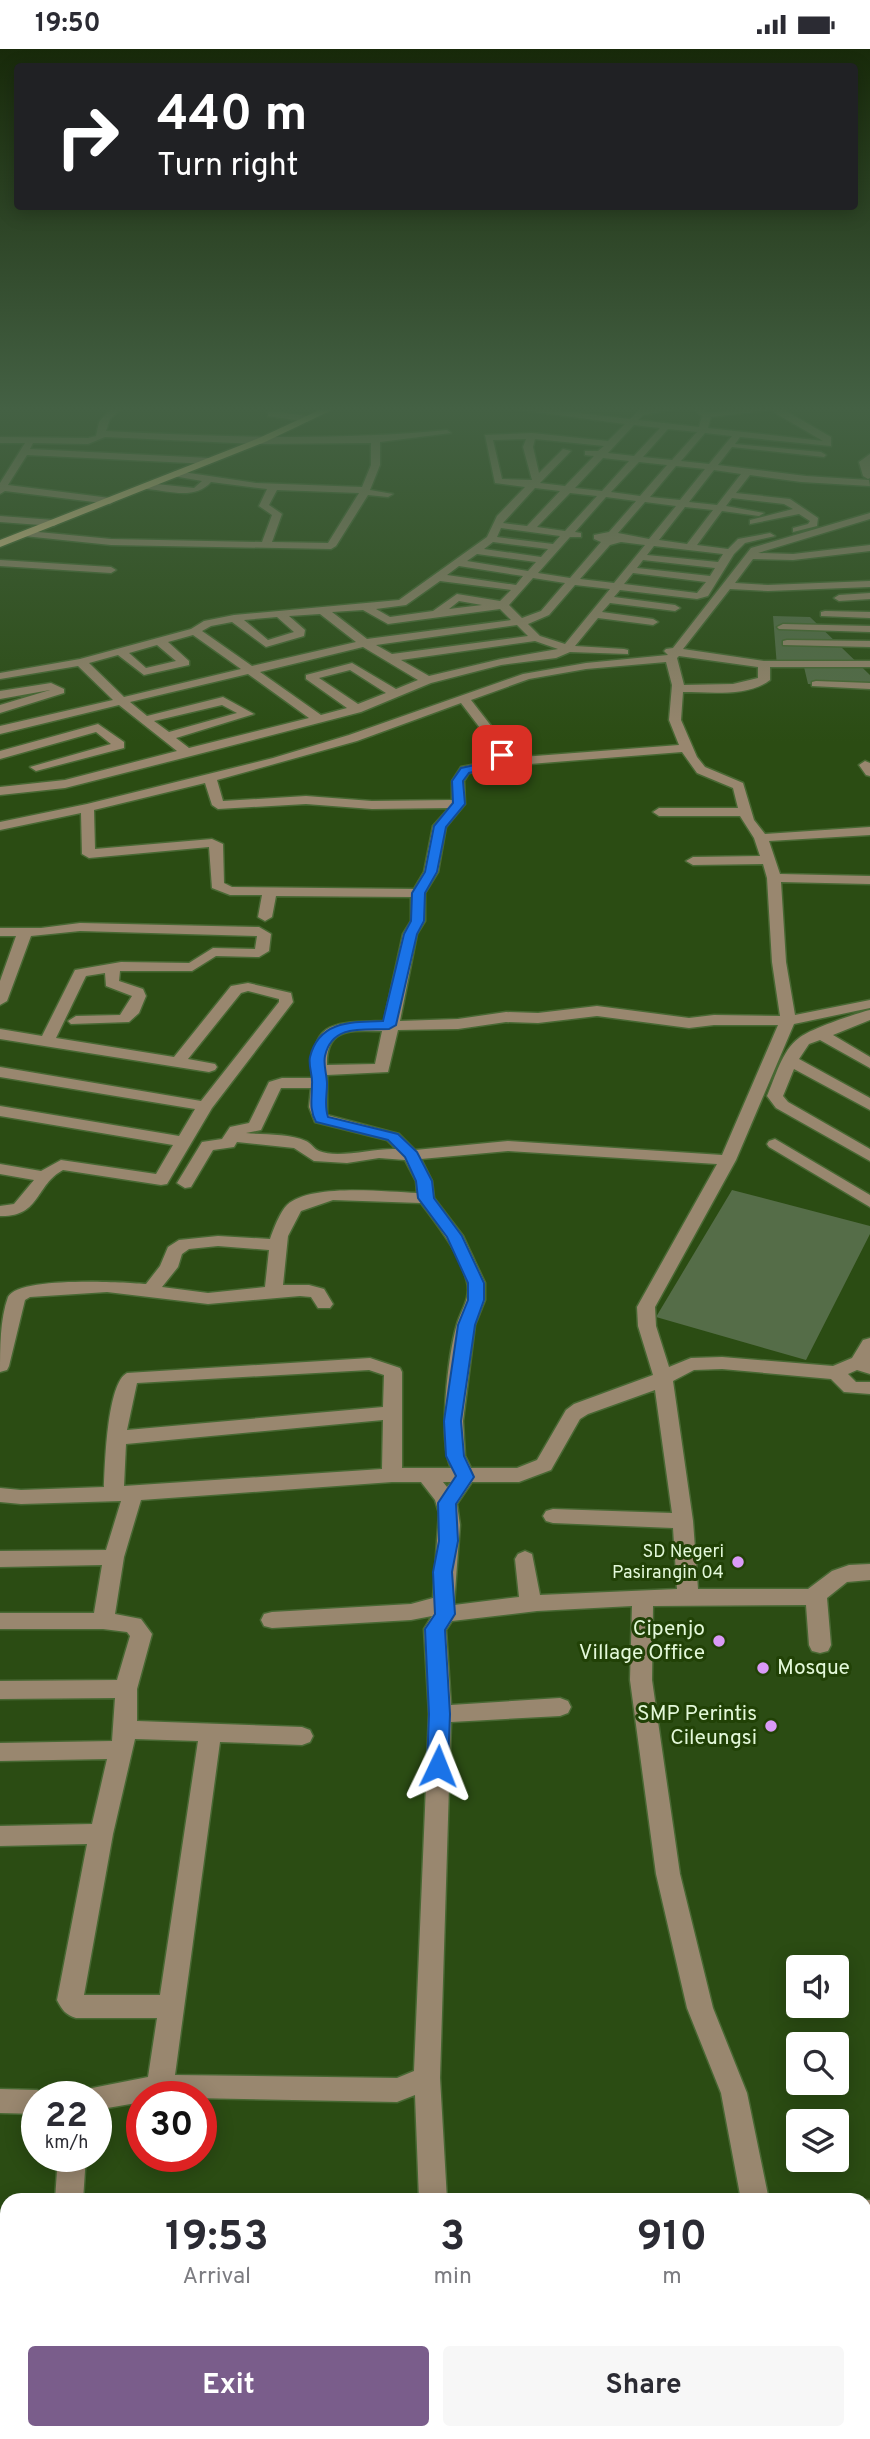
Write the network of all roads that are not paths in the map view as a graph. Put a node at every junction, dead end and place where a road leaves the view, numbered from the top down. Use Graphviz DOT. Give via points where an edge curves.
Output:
graph roads {
  1 [pos="756,518"];
  2 [pos="0,519"];
  3 [pos="65,519"];
  4 [pos="275,519"];
  5 [pos="350,519"];
  6 [pos="503,519"];
  7 [pos="540,519"];
  8 [pos="583,519"];
  9 [pos="626,519"];
  10 [pos="670,519"];
  11 [pos="711,519"];
  12 [pos="813,519"];
  13 [pos="861,519"];
  14 [pos="54,523"];
  15 [pos="497,525"];
  16 [pos="530,529"];
  17 [pos="28,534"];
  18 [pos="570,534"];
  19 [pos="308,537"];
  20 [pos="336,538"];
  21 [pos="491,538"];
  22 [pos="610,538"];
  23 [pos="742,541"];
  24 [pos="652,542"];
  25 [pos="0,544"];
  26 [pos="266,546"];
  27 [pos="555,547"];
  28 [pos="690,547"];
  29 [pos="869,550"];
  30 [pos="476,551"];
  31 [pos="730,552"];
  32 [pos="750,556"];
  33 [pos="640,557"];
  34 [pos="544,560"];
  35 [pos="0,563"];
  36 [pos="457,563"];
  37 [pos="722,566"];
  38 [pos="111,570"];
  39 [pos="630,570"];
  40 [pos="531,575"];
  41 [pos="437,577"];
  42 [pos="713,580"];
  43 [pos="572,582"];
  44 [pos="870,584"];
  45 [pos="617,586"];
  46 [pos="725,586"];
  47 [pos="519,588"];
  48 [pos="870,596"];
  49 [pos="824,598"];
  50 [pos="607,599"];
  51 [pos="402,603"];
  52 [pos="503,605"];
  53 [pos="364,606"];
  54 [pos="675,608"];
  55 [pos="322,610"];
  56 [pos="279,614"];
  57 [pos="595,614"];
  58 [pos="825,614"];
  59 [pos="870,615"];
  60 [pos="234,618"];
  61 [pos="380,618"];
  62 [pos="653,622"];
  63 [pos="519,623"];
  64 [pos="783,627"];
  65 [pos="870,629"];
  66 [pos="195,631"];
  67 [pos="575,636"];
  68 [pos="540,640"];
  69 [pos="160,641"];
  70 [pos="365,643"];
  71 [pos="787,643"];
  72 [pos="870,644"];
  73 [pos="568,649"];
  74 [pos="121,651"];
  75 [pos="675,655"];
  76 [pos="390,658"];
  77 [pos="789,660"];
  78 [pos="81,662"];
  79 [pos="870,662"];
  80 [pos="764,664"];
  81 [pos="246,670"];
  82 [pos="0,676"];
  83 [pos="427,680"];
  84 [pos="816,684"];
  85 [pos="870,686"];
  86 [pos="678,688"];
  87 [pos="394,693"];
  88 [pos="0,695"];
  89 [pos="464,699"];
  90 [pos="120,700"];
  91 [pos="0,709"];
  92 [pos="357,709"];
  93 [pos="318,719"];
  94 [pos="144,720"];
  95 [pos="0,730"];
  96 [pos="166,737"];
  97 [pos="688,748"];
  98 [pos="2,752"];
  99 [pos="187,753"];
  100 [pos="504,762"];
  101 [pos="36,767"];
  102 [pos="210,779"];
  103 [pos="65,784"];
  104 [pos="0,792"];
  105 [pos="459,804"];
  106 [pos="87,808"];
  107 [pos="659,812"];
  108 [pos="745,812"];
  109 [pos="0,826"];
  110 [pos="870,831"];
  111 [pos="761,838"];
  112 [pos="769,860"];
  113 [pos="693,861"];
  114 [pos="775,878"];
  115 [pos="870,880"];
  116 [pos="270,892"];
  117 [pos="418,893"];
  118 [pos="265,917"];
  119 [pos="0,932"];
  120 [pos="25,932"];
  121 [pos="113,967"];
  122 [pos="0,1001"];
  123 [pos="868,1014"];
  124 [pos="76,1021"];
  125 [pos="788,1021"];
  126 [pos="389,1025"];
  127 [pos="818,1033"];
  128 [pos="0,1034"];
  129 [pos="47,1041"];
  130 [pos="790,1060"];
  131 [pos="178,1062"];
  132 [pos="870,1063"];
  133 [pos="209,1067"];
  134 [pos="0,1072"];
  135 [pos="319,1077"];
  136 [pos="870,1105"];
  137 [pos="205,1106"];
  138 [pos="6,1112"];
  139 [pos="0,1128"];
  140 [pos="233,1137"];
  141 [pos="183,1142"];
  142 [pos="775,1144"];
  143 [pos="411,1155"];
  144 [pos="870,1156"];
  145 [pos="728,1160"];
  146 [pos="0,1169"];
  147 [pos="45,1177"];
  148 [pos="185,1183"];
  149 [pos="426,1198"];
  150 [pos="870,1202"];
  151 [pos="0,1211"];
  152 [pos="278,1245"];
  153 [pos="151,1290"];
  154 [pos="273,1292"];
  155 [pos="324,1304"];
  156 [pos="870,1344"];
  157 [pos="0,1366"];
  158 [pos="864,1366"];
  159 [pos="838,1373"];
  160 [pos="663,1377"];
  161 [pos="869,1389"];
  162 [pos="392,1413"];
  163 [pos="116,1438"];
  164 [pos="392,1475"];
  165 [pos="427,1475"];
  166 [pos="465,1477"];
  167 [pos="124,1493"];
  168 [pos="0,1495"];
  169 [pos="447,1503"];
  170 [pos="553,1516"];
  171 [pos="683,1521"];
  172 [pos="114,1557"];
  173 [pos="0,1559"];
  174 [pos="525,1559"];
  175 [pos="870,1572"];
  176 [pos="816,1596"];
  177 [pos="643,1598"];
  178 [pos="688,1598"];
  179 [pos="531,1605"];
  180 [pos="444,1608"];
  181 [pos="272,1620"];
  182 [pos="0,1621"];
  183 [pos="103,1621"];
  184 [pos="820,1644"];
  185 [pos="126,1689"];
  186 [pos="0,1690"];
  187 [pos="560,1707"];
  188 [pos="440,1714"];
  189 [pos="210,1734"];
  190 [pos="302,1736"];
  191 [pos="123,1740"];
  192 [pos="0,1752"];
  193 [pos="101,1834"];
  194 [pos="0,1836"];
  195 [pos="172,2006"];
  196 [pos="427,2078"];
  197 [pos="161,2081"];
  198 [pos="217,2088"];
  199 [pos="0,2101"];
  200 [pos="21,2102"];
  201 [pos="71,2172"];
  202 [pos="69,2193"];
  203 [pos="433,2193"];
  204 [pos="754,2193"];
  1 -- 23 [label="street"];
  2 -- 14 [label="street"];
  3 -- 14 [label="main road"];
  4 -- 26 [label="street"];
  5 -- 20 [label="street"];
  6 -- 15 [label="street"];
  7 -- 16 [label="street"];
  8 -- 18 [label="street"];
  9 -- 22 [label="street"];
  10 -- 24 [label="street"];
  11 -- 28 [label="street"];
  12 -- 23 [label="street" via="812,526"];
  13 -- 32 [label="street" via="760,547"];
  14 -- 17 [label="main road"];
  15 -- 16 [label="street"];
  15 -- 21 [label="street"];
  16 -- 18 [label="street"];
  17 -- 25 [label="main road"];
  17 -- 26 [label="street" via="111,542"];
  18 -- 22 [label="street"];
  18 -- 27 [label="street"];
  19 -- 20 [label="street"];
  20 -- 26 [label="street" via="326,547"];
  21 -- 27 [label="street"];
  21 -- 30 [label="street"];
  22 -- 24 [label="street"];
  22 -- 43 [label="street"];
  23 -- 31 [label="street"];
  24 -- 28 [label="street"];
  24 -- 33 [label="street"];
  27 -- 34 [label="street"];
  28 -- 31 [label="street"];
  29 -- 32 [label="street"];
  30 -- 34 [label="street"];
  30 -- 36 [label="street"];
  31 -- 37 [label="street"];
  32 -- 46 [label="street"];
  33 -- 37 [label="street"];
  33 -- 39 [label="street"];
  34 -- 40 [label="street"];
  35 -- 38 [label="street"];
  36 -- 40 [label="street"];
  36 -- 41 [label="street"];
  37 -- 42 [label="street"];
  39 -- 42 [label="street"];
  39 -- 45 [label="street"];
  40 -- 43 [label="street"];
  40 -- 47 [label="street"];
  41 -- 47 [label="street"];
  41 -- 51 [label="street"];
  42 -- 45 [label="street" via="704,594"];
  43 -- 45 [label="street"];
  43 -- 63 [label="street" via="545,613"];
  44 -- 46 [label="street"];
  45 -- 50 [label="street"];
  46 -- 75 [label="street"];
  47 -- 52 [label="street"];
  48 -- 49 [label="street"];
  50 -- 54 [label="street"];
  50 -- 57 [label="street"];
  51 -- 53 [label="street"];
  51 -- 61 [label="street"];
  52 -- 61 [label="street" via="457,597 437,614 388,621"];
  52 -- 63 [label="street"];
  53 -- 55 [label="street"];
  53 -- 61 [label="street"];
  55 -- 56 [label="street"];
  55 -- 70 [label="street"];
  56 -- 60 [label="street"];
  56 -- 60 [label="street" via="300,634 266,644"];
  57 -- 62 [label="street"];
  57 -- 67 [label="street"];
  58 -- 59 [label="street"];
  60 -- 66 [label="street"];
  63 -- 68 [label="street"];
  63 -- 70 [label="street"];
  64 -- 65 [label="street"];
  66 -- 69 [label="street"];
  66 -- 81 [label="street"];
  67 -- 68 [label="street"];
  67 -- 73 [label="street"];
  68 -- 73 [label="street"];
  68 -- 76 [label="street"];
  69 -- 74 [label="street"];
  69 -- 74 [label="street" via="185,663 144,672"];
  70 -- 76 [label="street"];
  70 -- 81 [label="street"];
  71 -- 72 [label="street"];
  73 -- 75 [label="street"];
  73 -- 83 [label="street"];
  74 -- 78 [label="street"];
  75 -- 80 [label="street"];
  75 -- 86 [label="street"];
  75 -- 89 [label="street" via="560,669"];
  76 -- 83 [label="street"];
  77 -- 79 [label="street"];
  78 -- 82 [label="street"];
  78 -- 90 [label="street"];
  79 -- 80 [label="street"];
  80 -- 86 [label="street" via="764,680 758,683"];
  81 -- 90 [label="street"];
  81 -- 93 [label="street"];
  83 -- 87 [label="street"];
  84 -- 85 [label="street"];
  86 -- 97 [label="street" via="675,720"];
  87 -- 92 [label="street"];
  87 -- 92 [label="street" via="352,666 310,677"];
  88 -- 91 [label="street" via="51,686 60,691"];
  89 -- 100 [label="street" via="496,740"];
  89 -- 102 [label="street" via="353,738"];
  90 -- 94 [label="street"];
  90 -- 95 [label="street"];
  92 -- 93 [label="street"];
  93 -- 99 [label="street"];
  94 -- 96 [label="street"];
  94 -- 96 [label="street" via="223,701 248,714"];
  96 -- 99 [label="street"];
  97 -- 100 [label="street"];
  97 -- 108 [label="street" via="701,770 739,786"];
  98 -- 101 [label="street"];
  98 -- 101 [label="street" via="98,727 120,745"];
  99 -- 103 [label="street"];
  100 -- 105 [label="street" via="465,770 457,781"];
  101 -- 103 [label="street"];
  102 -- 105 [label="street" via="218,805 306,800"];
  102 -- 106 [label="street"];
  103 -- 104 [label="street"];
  105 -- 117 [label="street" via="440,826 431,872"];
  106 -- 109 [label="street"];
  106 -- 116 [label="street" via="89,854 212,842 216,844 217,885 230,891"];
  107 -- 108 [label="street"];
  108 -- 111 [label="street"];
  110 -- 111 [label="street"];
  111 -- 112 [label="street"];
  112 -- 113 [label="street"];
  112 -- 114 [label="street"];
  114 -- 115 [label="street"];
  114 -- 125 [label="street" via="779,962"];
  116 -- 117 [label="street"];
  116 -- 118 [label="street"];
  117 -- 126 [label="street" via="418,921 410,934"];
  119 -- 120 [label="street"];
  120 -- 121 [label="street" via="80,927 259,930 264,935 261,953 213,952 186,968"];
  120 -- 122 [label="street"];
  121 -- 124 [label="street" via="111,983 138,992 131,1013 124,1019"];
  121 -- 129 [label="street" via="77,976"];
  123 -- 125 [label="street"];
  123 -- 127 [label="street"];
  125 -- 126 [label="street" via="689,1023 597,1011 457,1024"];
  125 -- 145 [label="street"];
  126 -- 135 [label="street" via="335,1030 317,1058"];
  126 -- 135 [label="street" via="382,1069"];
  127 -- 130 [label="street" via="804,1041"];
  127 -- 132 [label="street"];
  128 -- 129 [label="street"];
  129 -- 131 [label="street"];
  130 -- 136 [label="street"];
  130 -- 144 [label="street" via="775,1096 778,1102"];
  131 -- 133 [label="street"];
  131 -- 137 [label="street" via="236,989 248,987 286,996 286,1002"];
  134 -- 137 [label="street"];
  135 -- 140 [label="street" via="275,1086 254,1127 236,1130"];
  135 -- 143 [label="street" via="321,1119 393,1137"];
  137 -- 141 [label="street"];
  138 -- 139 [label="street"];
  138 -- 141 [label="street"];
  140 -- 143 [label="street" via="295,1143 314,1156"];
  140 -- 148 [label="street" via="227,1144 208,1145"];
  141 -- 147 [label="street" via="161,1180 73,1165 51,1168"];
  142 -- 150 [label="street"];
  143 -- 145 [label="street" via="508,1146"];
  143 -- 149 [label="street" via="424,1181"];
  145 -- 160 [label="street" via="646,1307 647,1326"];
  146 -- 147 [label="street"];
  147 -- 151 [label="street" via="23,1208"];
  149 -- 152 [label="street" via="332,1195 307,1202 294,1208"];
  149 -- 166 [label="street" via="454,1236 476,1283 453,1421 455,1456"];
  152 -- 153 [label="street" via="185,1244 174,1251 169,1267"];
  152 -- 154 [label="street"];
  153 -- 154 [label="street" via="193,1299"];
  153 -- 157 [label="street" via="107,1286 26,1292 17,1297"];
  154 -- 155 [label="street" via="312,1291"];
  156 -- 158 [label="street"];
  158 -- 159 [label="street" via="841,1368"];
  159 -- 160 [label="street" via="704,1363"];
  159 -- 161 [label="street" via="847,1387"];
  160 -- 166 [label="street" via="581,1409 544,1465 532,1472"];
  160 -- 171 [label="street"];
  162 -- 163 [label="street"];
  162 -- 163 [label="street" via="393,1372 370,1364 134,1377 128,1380"];
  162 -- 164 [label="street"];
  163 -- 167 [label="street"];
  164 -- 165 [label="street"];
  164 -- 167 [label="street"];
  165 -- 166 [label="street"];
  165 -- 169 [label="street"];
  166 -- 169 [label="street"];
  167 -- 168 [label="street"];
  167 -- 172 [label="street"];
  169 -- 180 [label="street"];
  170 -- 171 [label="street"];
  171 -- 178 [label="street"];
  172 -- 173 [label="street"];
  172 -- 183 [label="street"];
  174 -- 179 [label="street"];
  175 -- 176 [label="street" via="843,1575"];
  176 -- 178 [label="street"];
  176 -- 184 [label="street"];
  177 -- 178 [label="street"];
  177 -- 179 [label="street"];
  177 -- 204 [label="street" via="641,1680 668,1874 700,2008 734,2093"];
  179 -- 180 [label="street"];
  180 -- 181 [label="street"];
  180 -- 188 [label="street" via="435,1629"];
  182 -- 183 [label="street"];
  183 -- 185 [label="street" via="133,1625 141,1635"];
  185 -- 186 [label="street"];
  185 -- 191 [label="street"];
  187 -- 188 [label="street"];
  188 -- 196 [label="street"];
  189 -- 190 [label="street"];
  189 -- 191 [label="street"];
  189 -- 195 [label="street"];
  191 -- 192 [label="street"];
  191 -- 193 [label="street"];
  193 -- 194 [label="street"];
  193 -- 195 [label="street" via="70,2000 76,2007"];
  195 -- 197 [label="street"];
  196 -- 198 [label="street" via="397,2090"];
  196 -- 203 [label="street"];
  199 -- 200 [label="street"];
  201 -- 202 [label="street"];
}
